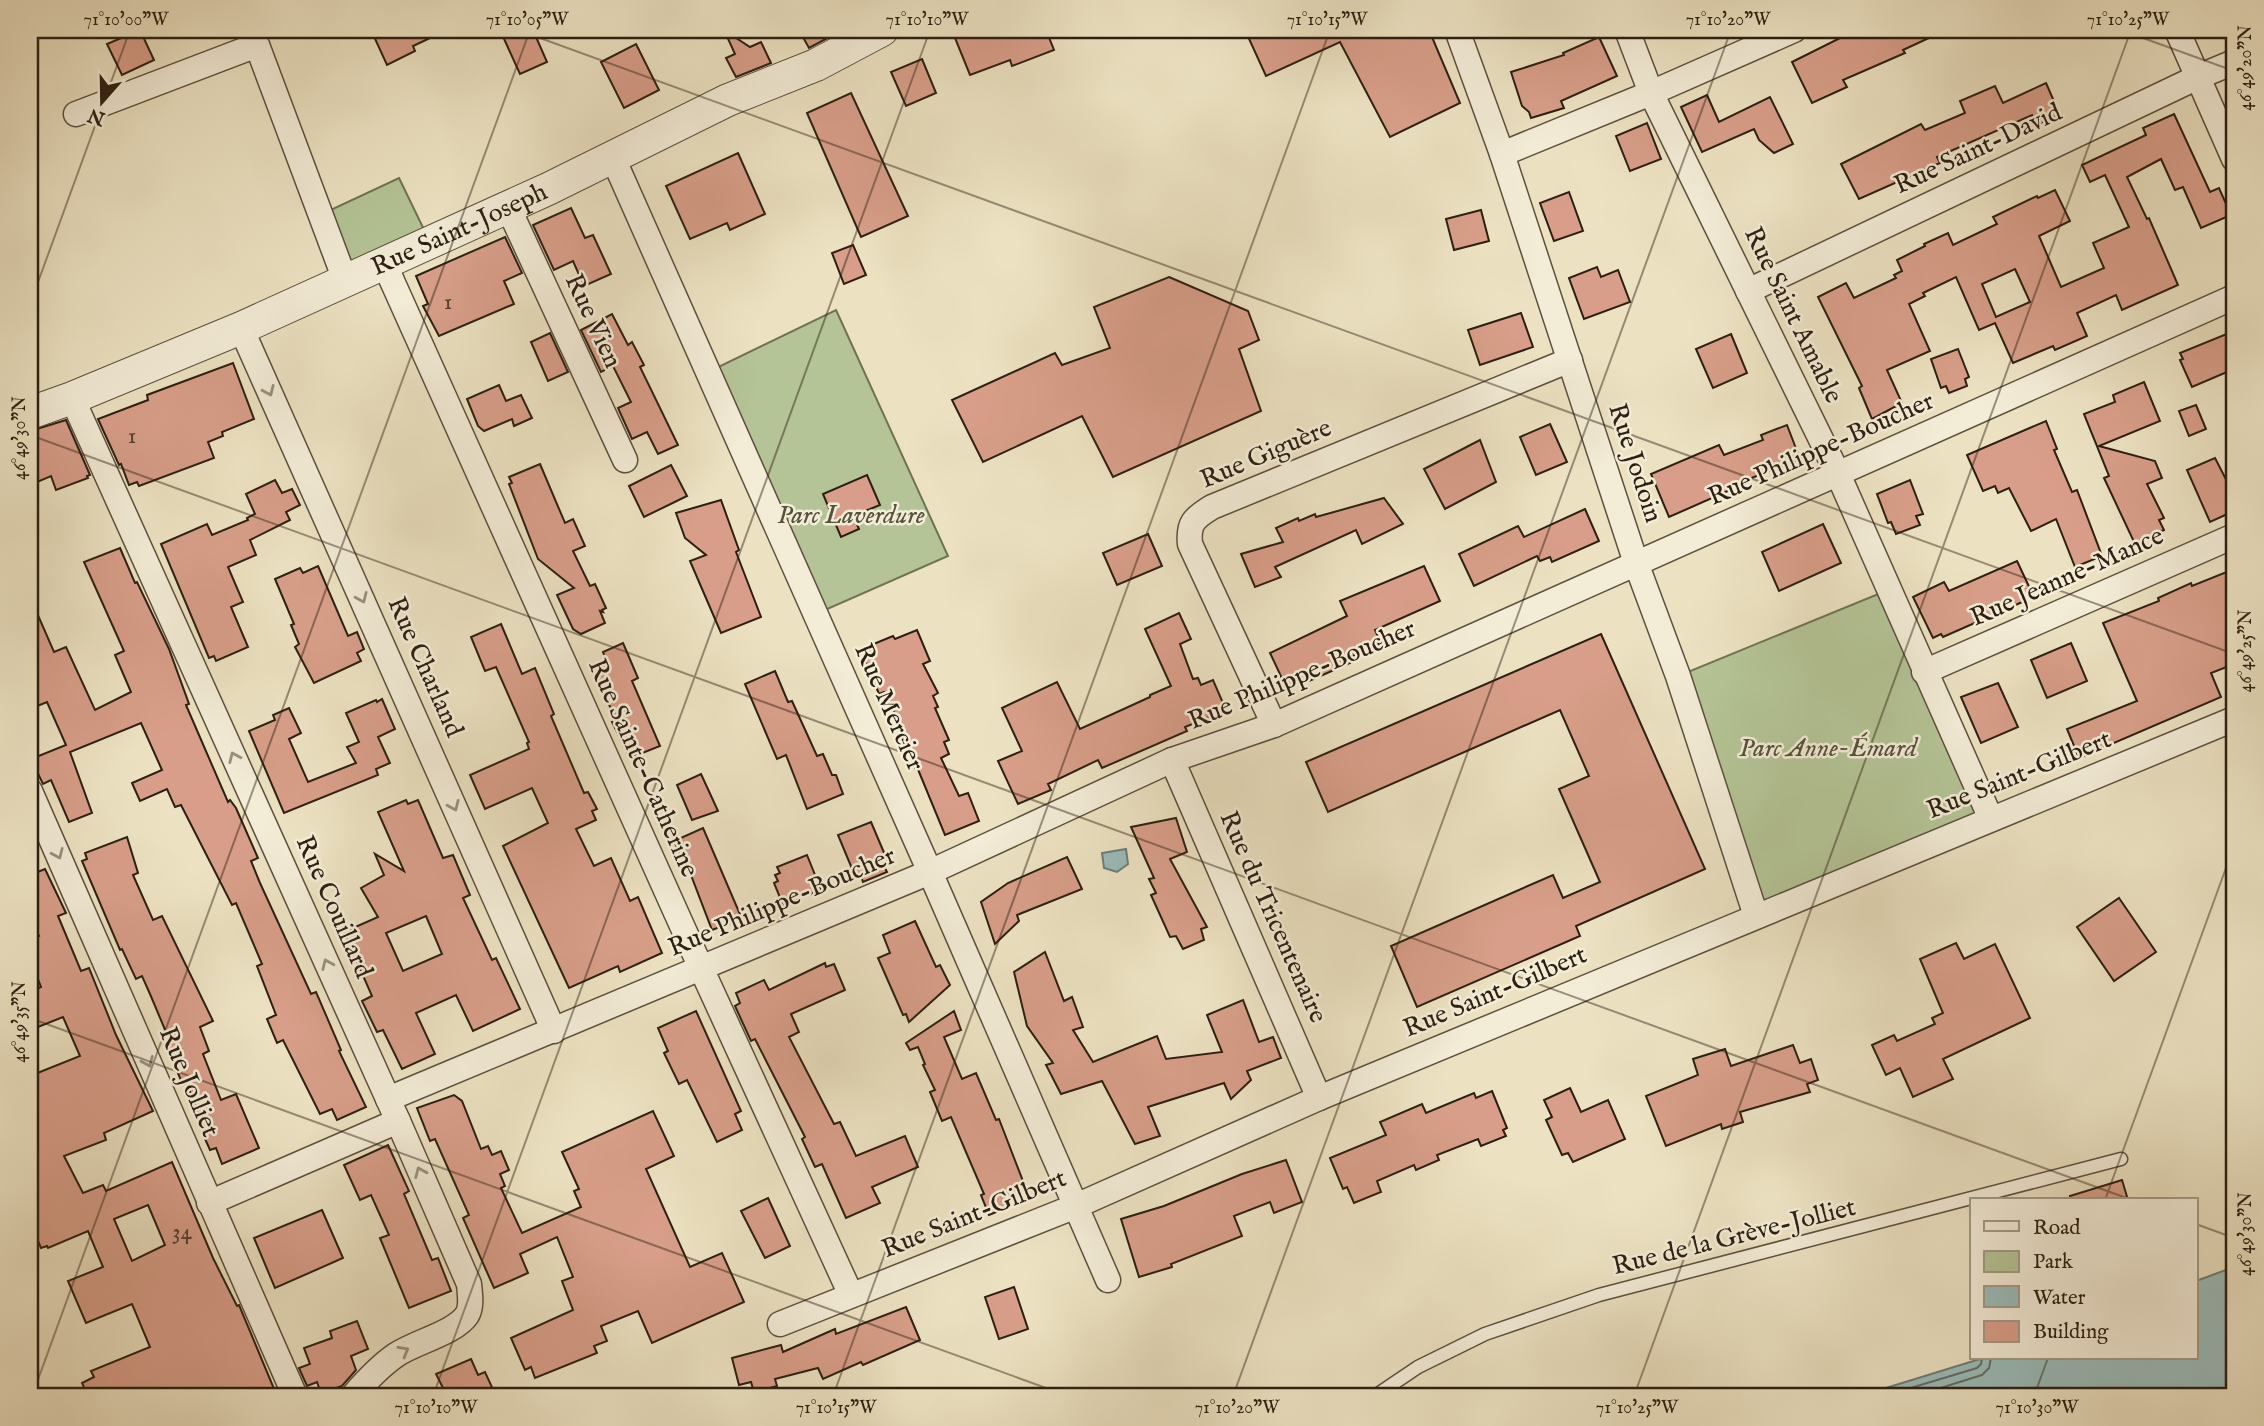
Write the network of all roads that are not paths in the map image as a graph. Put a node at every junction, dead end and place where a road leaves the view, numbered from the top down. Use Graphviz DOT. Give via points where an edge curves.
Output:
graph roads {
  1 [pos="882,30"];
  2 [pos="1457,30"];
  3 [pos="1627,30"];
  4 [pos="1794,30"];
  5 [pos="2178,30"];
  6 [pos="2234,62"];
  7 [pos="2198,77"];
  8 [pos="1651,93"];
  9 [pos="76,114"];
  10 [pos="1502,154"];
  11 [pos="613,158"];
  12 [pos="2234,159"];
  13 [pos="508,207"];
  14 [pos="384,263"];
  15 [pos="345,281"];
  16 [pos="1748,291"];
  17 [pos="2234,297"];
  18 [pos="242,328"];
  19 [pos="1570,360"];
  20 [pos="72,398"];
  21 [pos="30,413"];
  22 [pos="625,460"];
  23 [pos="1838,474"];
  24 [pos="2234,536"];
  25 [pos="1636,563"];
  26 [pos="1924,673"];
  27 [pos="2234,719"];
  28 [pos="1274,725"];
  29 [pos="1172,760"];
  30 [pos="30,791"];
  31 [pos="1991,819"];
  32 [pos="930,872"];
  33 [pos="1756,916"];
  34 [pos="701,968"];
  35 [pos="554,1031"];
  36 [pos="1319,1098"];
  37 [pos="393,1110"];
  38 [pos="2121,1159"];
  39 [pos="1970,1198"];
  40 [pos="1971,1198"];
  41 [pos="209,1203"];
  42 [pos="1076,1206"];
  43 [pos="1108,1280"];
  44 [pos="852,1295"];
  45 [pos="780,1324"];
  46 [pos="295,1396"];
  47 [pos="353,1396"];
  48 [pos="1375,1396"];
  1 -- 11 [label="street, Rue Saint-Joseph"];
  2 -- 10 [label="street, Rue Jodoin"];
  3 -- 8 [label="street, Rue Saint Amable"];
  4 -- 8 [label="street"];
  5 -- 7 [label="street"];
  6 -- 7 [label="street, Rue Saint-David"];
  7 -- 12 [label="street"];
  7 -- 16 [label="street, Rue Saint-David"];
  8 -- 10 [label="street"];
  8 -- 16 [label="street, Rue Saint Amable"];
  9 -- 15 [label="street" via="257,45"];
  10 -- 19 [label="street, Rue Jodoin"];
  11 -- 13 [label="street, Rue Saint-Joseph"];
  11 -- 32 [label="street, Rue Mercier"];
  13 -- 14 [label="street, Rue Saint-Joseph"];
  13 -- 22 [label="street, Rue Vien"];
  14 -- 15 [label="street, Rue Saint-Joseph"];
  14 -- 34 [label="street, Rue Sainte-Catherine"];
  15 -- 18 [label="street, Rue Saint-Joseph"];
  16 -- 23 [label="street, Rue Saint Amable"];
  17 -- 23 [label="street, Rue Philippe-Boucher"];
  18 -- 20 [label="street, Rue Saint-Joseph"];
  18 -- 35 [label="street, Rue Charland, one-way"];
  19 -- 25 [label="street, Rue Jodoin"];
  19 -- 28 [label="street, Rue Giguère" via="1196,517 1189,532 1190,544"];
  20 -- 21 [label="street, Rue Saint-Joseph"];
  37 -- 20 [label="street, Rue Couillard, one-way"];
  23 -- 25 [label="street, Rue Philippe-Boucher"];
  23 -- 26 [label="street, Rue Saint Amable"];
  24 -- 26 [label="street, Rue Jeanne-Mance"];
  25 -- 28 [label="street, Rue Philippe-Boucher"];
  25 -- 33 [label="street, Rue Jodoin"];
  26 -- 31 [label="street, Rue Saint Amable"];
  27 -- 31 [label="street, Rue Saint-Gilbert"];
  28 -- 29 [label="street, Rue Philippe-Boucher"];
  29 -- 32 [label="street, Rue Philippe-Boucher"];
  29 -- 36 [label="street, Rue du Tricentenaire"];
  30 -- 41 [label="street, Rue Jolliet, one-way"];
  31 -- 33 [label="street, Rue Saint-Gilbert"];
  32 -- 34 [label="street, Rue Philippe-Boucher"];
  32 -- 42 [label="street, Rue Mercier"];
  33 -- 36 [label="street, Rue Saint-Gilbert"];
  34 -- 35 [label="street, Rue Philippe-Boucher"];
  34 -- 44 [label="street, Rue Sainte-Catherine"];
  35 -- 37 [label="street, Rue Philippe-Boucher"];
  36 -- 42 [label="street, Rue Saint-Gilbert"];
  37 -- 41 [label="street, Rue Philippe-Boucher"];
  47 -- 37 [label="street, Rue Couillard, one-way" via="397,1355 457,1325 468,1315 470,1302 469,1284"];
  38 -- 40 [label="lane, Rue de la Grève-Jolliet"];
  39 -- 48 [label="lane, Rue de la Grève-Jolliet" via="1599,1295 1485,1334 1418,1367"];
  41 -- 46 [label="street, Rue Jolliet"];
  42 -- 43 [label="street, Rue Mercier"];
  42 -- 44 [label="street, Rue Saint-Gilbert"];
  44 -- 45 [label="street, Rue Saint-Gilbert"];
}
